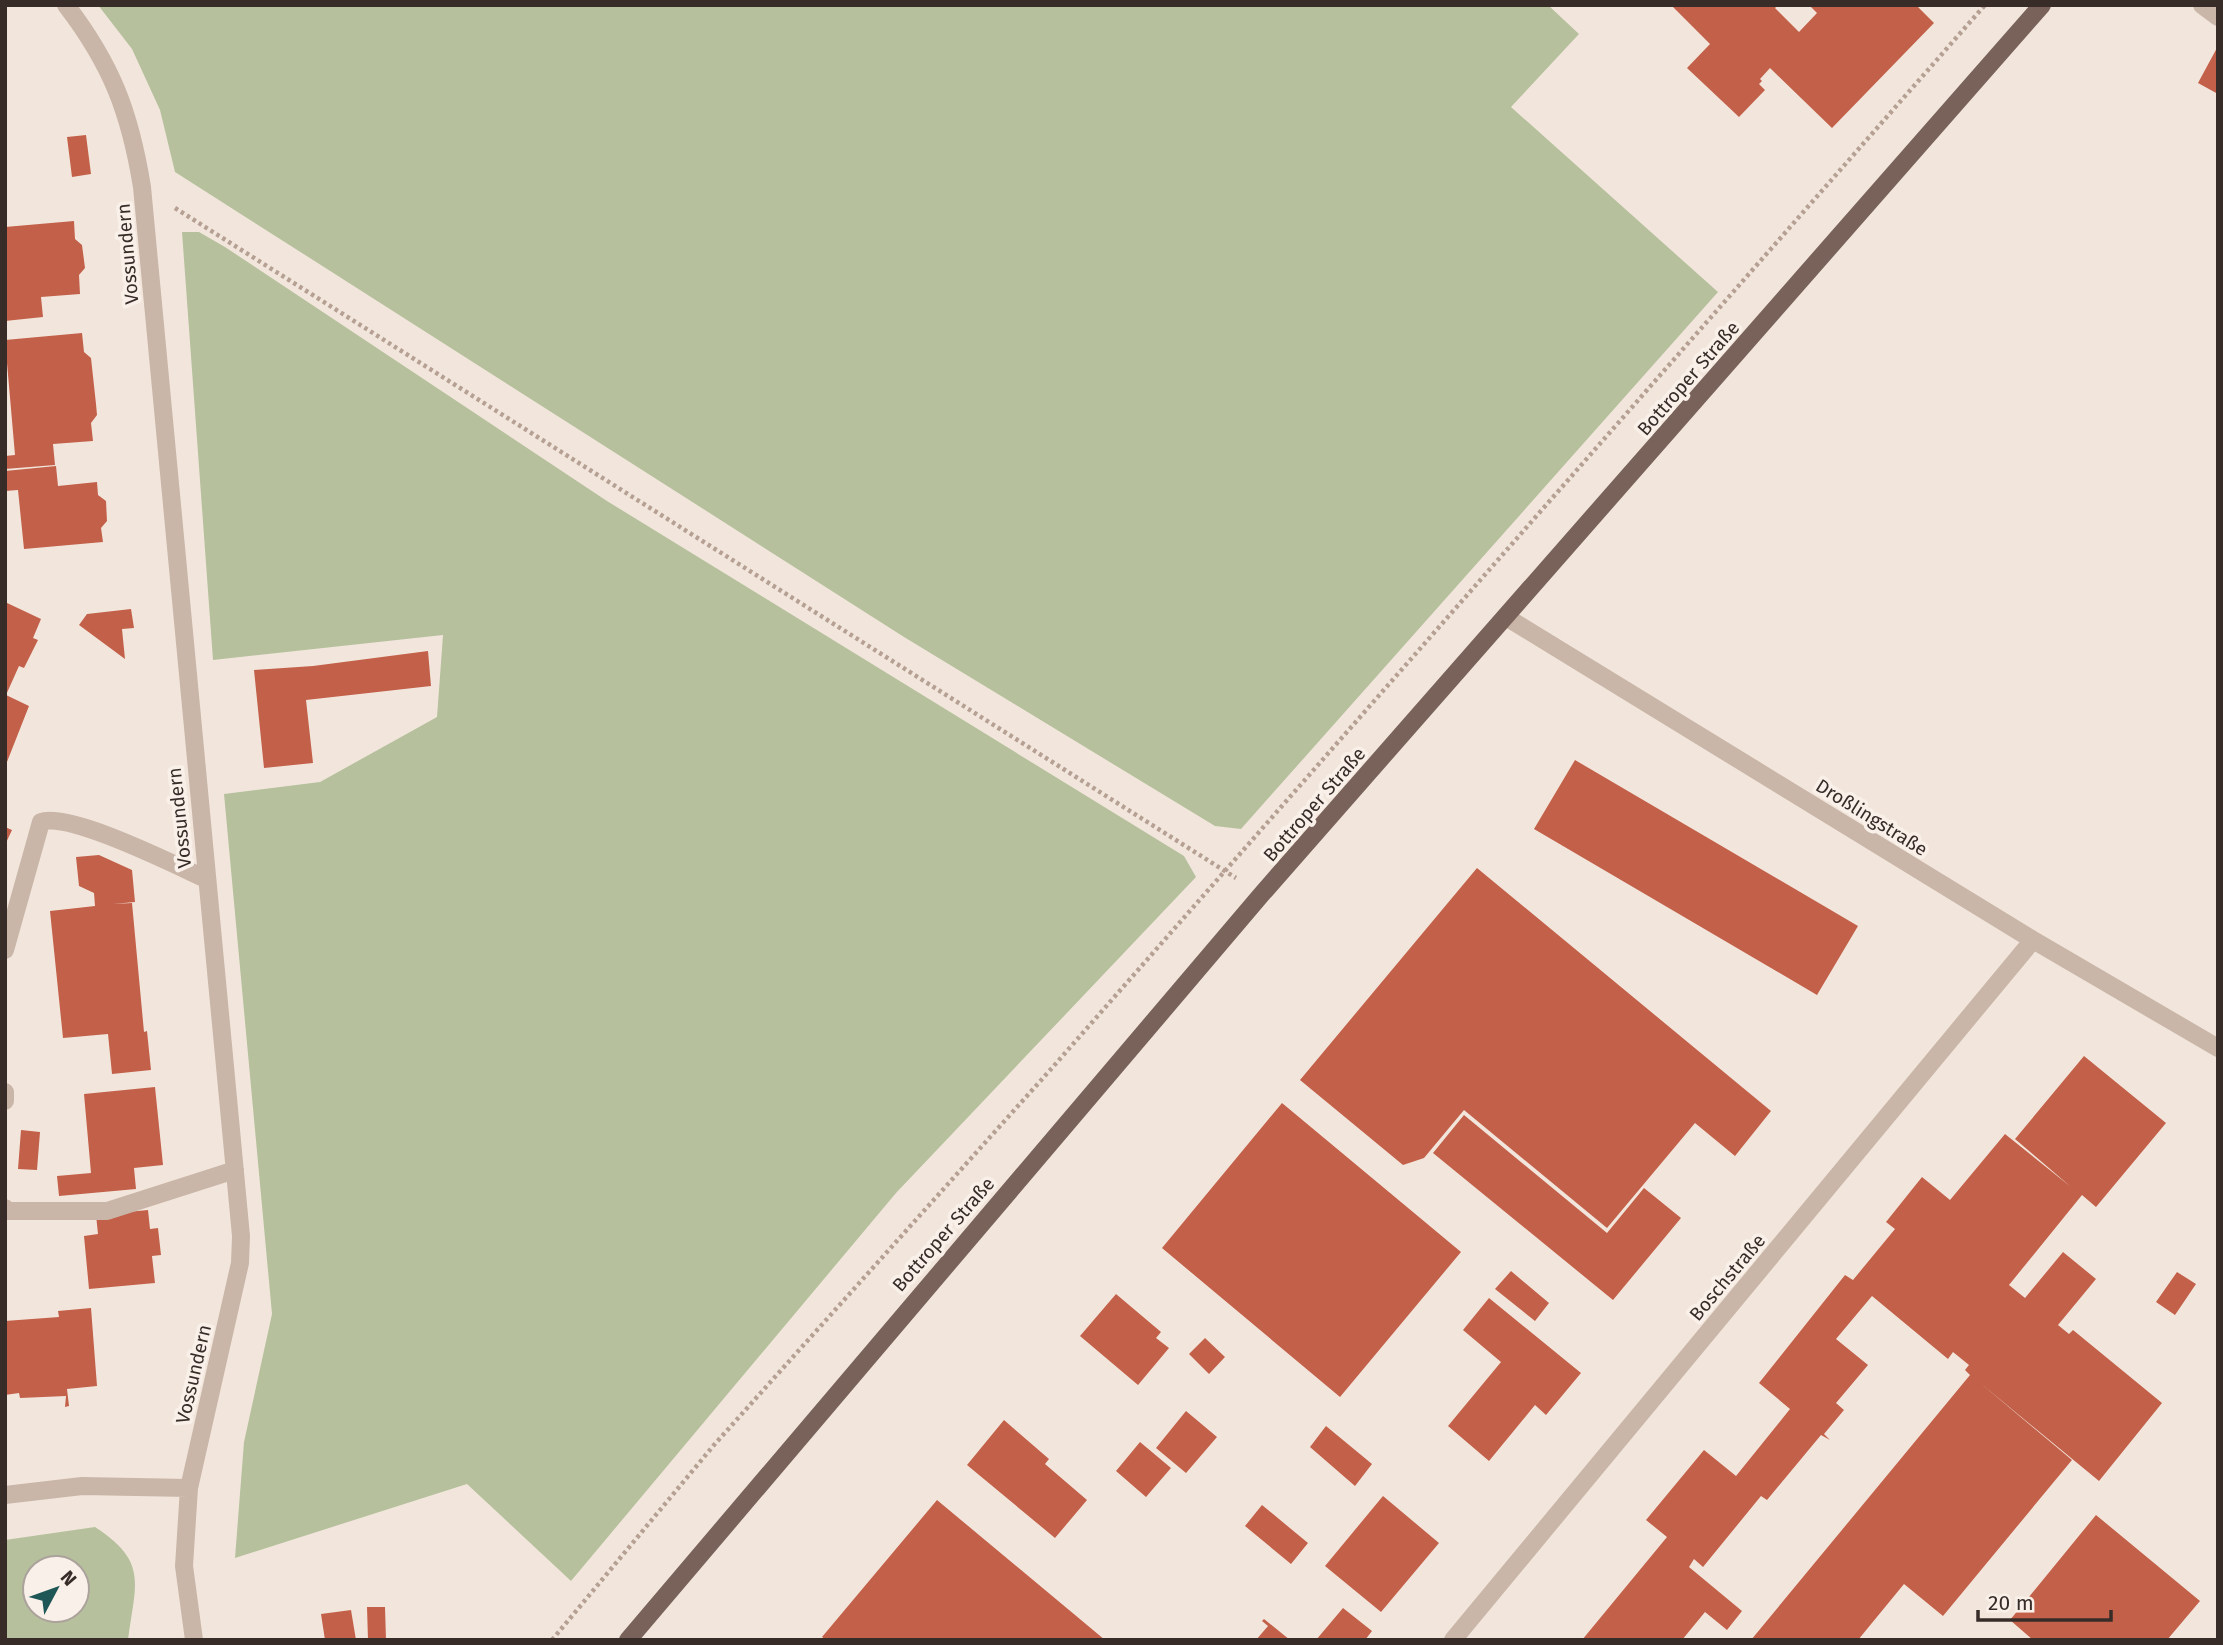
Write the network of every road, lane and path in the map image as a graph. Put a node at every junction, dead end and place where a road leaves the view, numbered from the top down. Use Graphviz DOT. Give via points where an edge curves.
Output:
graph roads {
  1 [pos="66,5"];
  2 [pos="1984,5"];
  3 [pos="2042,5"];
  4 [pos="2202,5"];
  5 [pos="2218,17"];
  6 [pos="142,187"];
  7 [pos="1506,617"];
  8 [pos="1225,870"];
  9 [pos="206,879"];
  10 [pos="1261,895"];
  11 [pos="2033,940"];
  12 [pos="5,950"];
  13 [pos="2218,1048"];
  14 [pos="5,1092"];
  15 [pos="5,1101"];
  16 [pos="235,1170"];
  17 [pos="5,1208"];
  18 [pos="189,1488"];
  19 [pos="5,1494"];
  20 [pos="194,1640"];
  21 [pos="552,1640"];
  22 [pos="628,1640"];
  23 [pos="1453,1640"];
  1 -- 6 [label="street, Vossundern" via="108,68 133,131"];
  2 -- 8 [label="path"];
  3 -- 7 [label="main road, Bottroper Straße"];
  4 -- 5 [label="street"];
  6 -- 8 [label="path"];
  6 -- 9 [label="street, Vossundern"];
  7 -- 10 [label="main road, Bottroper Straße"];
  7 -- 11 [label="street, Droßlingstraße"];
  8 -- 10 [label="path"];
  8 -- 21 [label="path" via="714,1445"];
  9 -- 12 [label="street" via="92,830 51,819 41,822"];
  9 -- 16 [label="street, Vossundern"];
  10 -- 22 [label="main road, Bottroper Straße"];
  11 -- 13 [label="street, Droßlingstraße"];
  11 -- 23 [label="street, Boschstraße"];
  14 -- 15 [label="street"];
  16 -- 17 [label="street" via="107,1211"];
  16 -- 18 [label="street, Vossundern" via="240,1264"];
  18 -- 19 [label="street" via="82,1486"];
  18 -- 20 [label="street, Vossundern" via="184,1566"];
}
